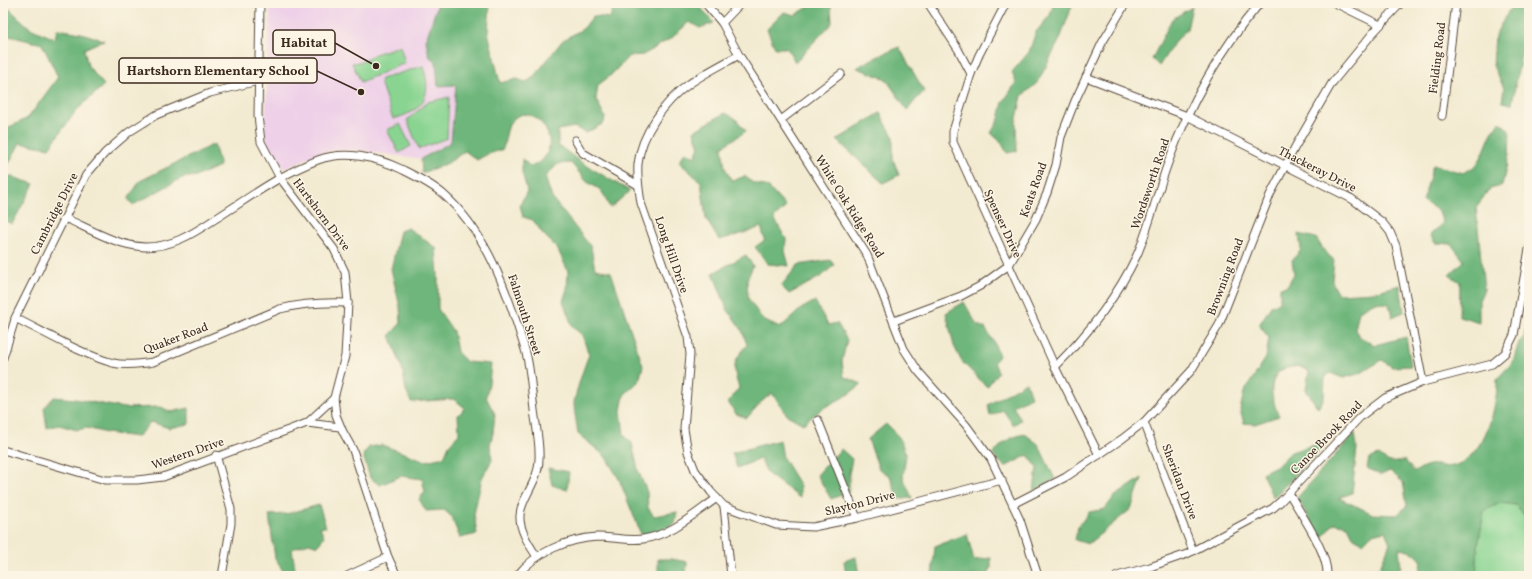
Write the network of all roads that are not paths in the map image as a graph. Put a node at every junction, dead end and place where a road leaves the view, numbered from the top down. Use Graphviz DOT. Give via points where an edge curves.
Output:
graph roads {
  1 [pos="260,3"];
  2 [pos="705,3"];
  3 [pos="741,3"];
  4 [pos="928,3"];
  5 [pos="1006,3"];
  6 [pos="1126,3"];
  7 [pos="1260,3"];
  8 [pos="1335,3"];
  9 [pos="1401,3"];
  10 [pos="1456,3"];
  11 [pos="722,23"];
  12 [pos="1380,25"];
  13 [pos="740,55"];
  14 [pos="841,74"];
  15 [pos="972,74"];
  16 [pos="1086,77"];
  17 [pos="258,82"];
  18 [pos="1187,116"];
  19 [pos="1442,116"];
  20 [pos="781,120"];
  21 [pos="575,140"];
  22 [pos="1285,166"];
  23 [pos="280,178"];
  24 [pos="638,185"];
  25 [pos="65,218"];
  26 [pos="1529,249"];
  27 [pos="1009,265"];
  28 [pos="348,303"];
  29 [pos="15,318"];
  30 [pos="894,321"];
  31 [pos="3,358"];
  32 [pos="1055,367"];
  33 [pos="1423,382"];
  34 [pos="334,398"];
  35 [pos="818,420"];
  36 [pos="1144,422"];
  37 [pos="307,423"];
  38 [pos="340,426"];
  39 [pos="3,450"];
  40 [pos="216,455"];
  41 [pos="1099,455"];
  42 [pos="1002,480"];
  43 [pos="1289,493"];
  44 [pos="717,498"];
  45 [pos="1013,504"];
  46 [pos="724,506"];
  47 [pos="857,518"];
  48 [pos="1193,551"];
  49 [pos="388,557"];
  50 [pos="537,557"];
  51 [pos="222,576"];
  52 [pos="347,576"];
  53 [pos="397,576"];
  54 [pos="517,576"];
  55 [pos="731,576"];
  56 [pos="1038,576"];
  57 [pos="1117,576"];
  58 [pos="1327,576"];
  1 -- 17 [label="street, Hartshorn Drive"];
  2 -- 11 [label="street, White Oak Ridge Road"];
  3 -- 11 [label="street"];
  4 -- 15 [label="street"];
  5 -- 15 [label="street, Spenser Drive"];
  6 -- 16 [label="street, Keats Road" via="1102,43"];
  7 -- 18 [label="street, Wordsworth Road" via="1215,65"];
  8 -- 12 [label="street"];
  9 -- 12 [label="street, Browning Road"];
  10 -- 19 [label="street, Fielding Road"];
  11 -- 13 [label="street, White Oak Ridge Road"];
  12 -- 22 [label="street, Browning Road" via="1332,83"];
  13 -- 20 [label="street, White Oak Ridge Road"];
  13 -- 24 [label="street, Long Hill Drive" via="691,83 674,96 659,115 644,141 638,162"];
  14 -- 20 [label="street"];
  15 -- 27 [label="street, Spenser Drive" via="953,130 953,142"];
  16 -- 18 [label="street, Thackeray Drive"];
  16 -- 27 [label="street, Keats Road" via="1061,137 1048,193"];
  17 -- 23 [label="street, Hartshorn Drive" via="260,138"];
  17 -- 25 [label="street, Cambridge Drive" via="190,100 156,115 130,132 105,153 86,175"];
  18 -- 22 [label="street, Thackeray Drive"];
  18 -- 32 [label="street, Wordsworth Road" via="1168,163 1151,219 1118,290 1096,322"];
  20 -- 30 [label="street, White Oak Ridge Road" via="867,255"];
  21 -- 24 [label="street" via="583,153"];
  22 -- 33 [label="street, Thackeray Drive" via="1352,199 1390,232 1396,246"];
  22 -- 36 [label="street, Browning Road" via="1270,195 1219,326 1191,371"];
  23 -- 25 [label="street, Falmouth Street" via="193,234 161,245 132,246"];
  23 -- 28 [label="street, Hartshorn Drive" via="341,259 346,272"];
  23 -- 50 [label="street, Falmouth Street" via="318,160 343,156 369,158 397,167 428,183 468,222 489,253 506,291 528,360 540,462 536,480 520,516 528,544"];
  24 -- 44 [label="street, Long Hill Drive" via="641,203 688,337 690,354 684,429 688,452 695,470"];
  25 -- 29 [label="street, Cambridge Drive"];
  26 -- 33 [label="street, Canoe Brook Road" via="1514,335 1508,350 1492,364"];
  27 -- 30 [label="street, Keats Road" via="961,296"];
  27 -- 32 [label="street, Spenser Drive"];
  28 -- 29 [label="street, Quaker Road" via="318,302 280,309 153,362 126,365 108,361"];
  28 -- 34 [label="street, Hartshorn Drive" via="345,356"];
  29 -- 31 [label="street, Cambridge Drive"];
  30 -- 42 [label="street, White Oak Ridge Road" via="904,350 918,371 981,444"];
  32 -- 41 [label="street, Spenser Drive"];
  33 -- 43 [label="street, Canoe Brook Road" via="1385,398 1373,406"];
  34 -- 37 [label="street, Western Drive"];
  34 -- 38 [label="street, Hartshorn Drive"];
  35 -- 47 [label="street"];
  36 -- 41 [label="street, Browning Road"];
  36 -- 48 [label="street, Sheridan Drive"];
  37 -- 38 [label="street, Western Drive"];
  37 -- 40 [label="street, Western Drive"];
  38 -- 49 [label="street, Hartshorn Drive" via="353,450"];
  39 -- 40 [label="street, Western Drive" via="105,480 163,477"];
  40 -- 51 [label="street" via="231,509"];
  41 -- 45 [label="street, Browning Road" via="1066,477"];
  42 -- 45 [label="street, White Oak Ridge Road"];
  42 -- 47 [label="street, Slayton Drive"];
  43 -- 48 [label="street, Canoe Brook Road" via="1258,517"];
  43 -- 58 [label="street" via="1322,552"];
  44 -- 46 [label="street, Long Hill Drive"];
  44 -- 50 [label="street" via="678,526 657,536 642,539 583,539 566,543"];
  45 -- 56 [label="street, White Oak Ridge Road"];
  46 -- 47 [label="street, Slayton Drive" via="776,525 812,527"];
  46 -- 55 [label="street"];
  48 -- 57 [label="street, Canoe Brook Road"];
  49 -- 52 [label="street"];
  49 -- 53 [label="street, Hartshorn Drive"];
  50 -- 54 [label="street"];
}
